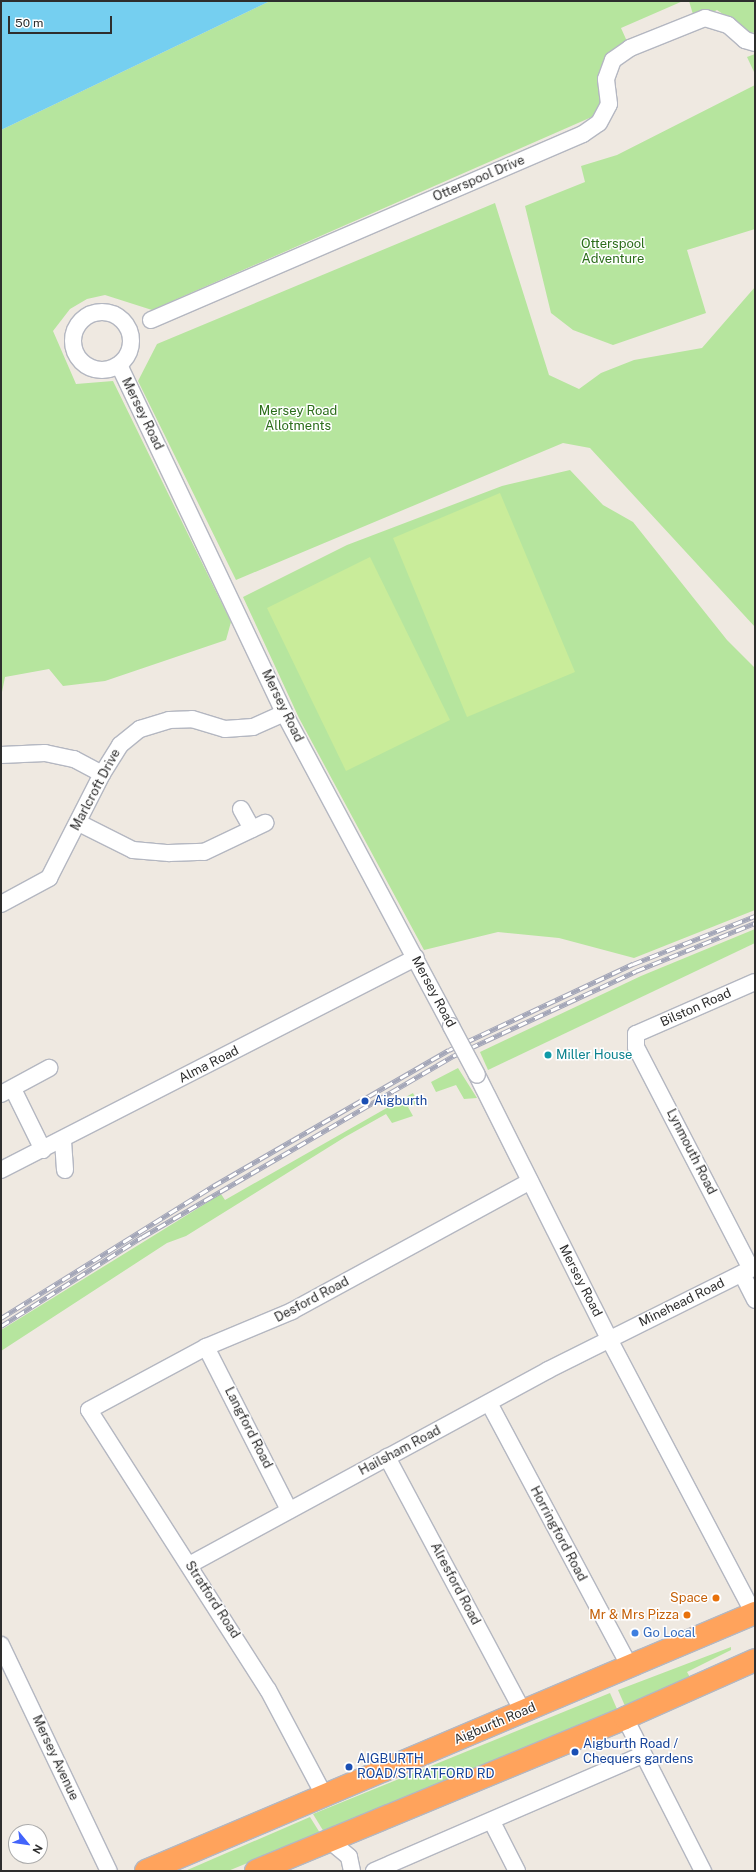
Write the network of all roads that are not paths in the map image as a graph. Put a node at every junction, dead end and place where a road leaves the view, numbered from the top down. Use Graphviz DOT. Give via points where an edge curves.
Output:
graph roads {
  1 [pos="755,43"];
  2 [pos="151,320"];
  3 [pos="119,365"];
  4 [pos="284,713"];
  5 [pos="1,755"];
  6 [pos="102,774"];
  7 [pos="241,809"];
  8 [pos="79,823"];
  9 [pos="1,904"];
  10 [pos="416,958"];
  11 [pos="755,982"];
  12 [pos="636,1034"];
  13 [pos="49,1068"];
  14 [pos="7,1091"];
  15 [pos="63,1141"];
  16 [pos="43,1150"];
  17 [pos="1,1170"];
  18 [pos="65,1170"];
  19 [pos="530,1181"];
  20 [pos="749,1270"];
  21 [pos="755,1300"];
  22 [pos="609,1339"];
  23 [pos="206,1347"];
  24 [pos="489,1403"];
  25 [pos="89,1410"];
  26 [pos="387,1457"];
  27 [pos="289,1510"];
  28 [pos="191,1564"];
  29 [pos="755,1614"];
  30 [pos="1,1645"];
  31 [pos="755,1660"];
  32 [pos="629,1665"];
  33 [pos="523,1712"];
  34 [pos="625,1718"];
  35 [pos="642,1755"];
  36 [pos="325,1797"];
  37 [pos="492,1822"];
  38 [pos="329,1840"];
  39 [pos="109,1871"];
  40 [pos="146,1871"];
  41 [pos="256,1871"];
  42 [pos="352,1871"];
  43 [pos="374,1871"];
  44 [pos="517,1871"];
  45 [pos="703,1871"];
  1 -- 2 [label="street, Otterspool Drive" via="745,40 728,25 705,18 630,48 613,60 606,79 609,104 599,123 583,134"];
  3 -- 4 [label="street, Mersey Road"];
  4 -- 6 [label="street, Marlcroft Drive" via="253,727 225,729 192,719 169,720 140,729 120,745"];
  4 -- 10 [label="street, Mersey Road"];
  5 -- 6 [label="street" via="45,753 74,759"];
  6 -- 8 [label="street, Marlcroft Drive"];
  7 -- 8 [label="street" via="259,826 204,852 133,850"];
  8 -- 9 [label="street, Marlcroft Drive" via="49,878"];
  10 -- 15 [label="street, Alma Road"];
  10 -- 19 [label="street, Mersey Road, bridge"];
  11 -- 12 [label="street, Bilston Road"];
  12 -- 20 [label="street, Lynmouth Road" via="636,1047"];
  13 -- 14 [label="street"];
  14 -- 16 [label="street"];
  15 -- 16 [label="street, Alma Road"];
  15 -- 18 [label="street"];
  16 -- 17 [label="street, Alma Road"];
  19 -- 22 [label="street, Mersey Road"];
  19 -- 23 [label="street, Desford Road" via="292,1311"];
  20 -- 21 [label="street, Lynmouth Road"];
  20 -- 22 [label="street, Minehead Road"];
  22 -- 24 [label="street, Hailsham Road"];
  22 -- 29 [label="street, Mersey Road"];
  23 -- 25 [label="street, Desford Road"];
  23 -- 27 [label="street, Langford Road"];
  24 -- 26 [label="street, Hailsham Road"];
  24 -- 32 [label="street, Horringford Road"];
  25 -- 28 [label="street, Stratford Road" via="171,1541"];
  26 -- 27 [label="street, Hailsham Road"];
  26 -- 33 [label="street, Alresford Road"];
  27 -- 28 [label="street, Hailsham Road"];
  28 -- 36 [label="street, Stratford Road" via="268,1690"];
  29 -- 32 [label="highway, Aigburth Road"];
  30 -- 39 [label="street, Mersey Avenue"];
  31 -- 34 [label="highway"];
  32 -- 33 [label="highway, Aigburth Road"];
  33 -- 36 [label="highway, Aigburth Road"];
  34 -- 35 [label="street"];
  34 -- 38 [label="highway"];
  35 -- 37 [label="street"];
  35 -- 45 [label="street"];
  36 -- 40 [label="highway, Aigburth Road"];
  37 -- 43 [label="street"];
  37 -- 44 [label="street"];
  38 -- 41 [label="highway"];
  38 -- 42 [label="street" via="349,1857"];
}
